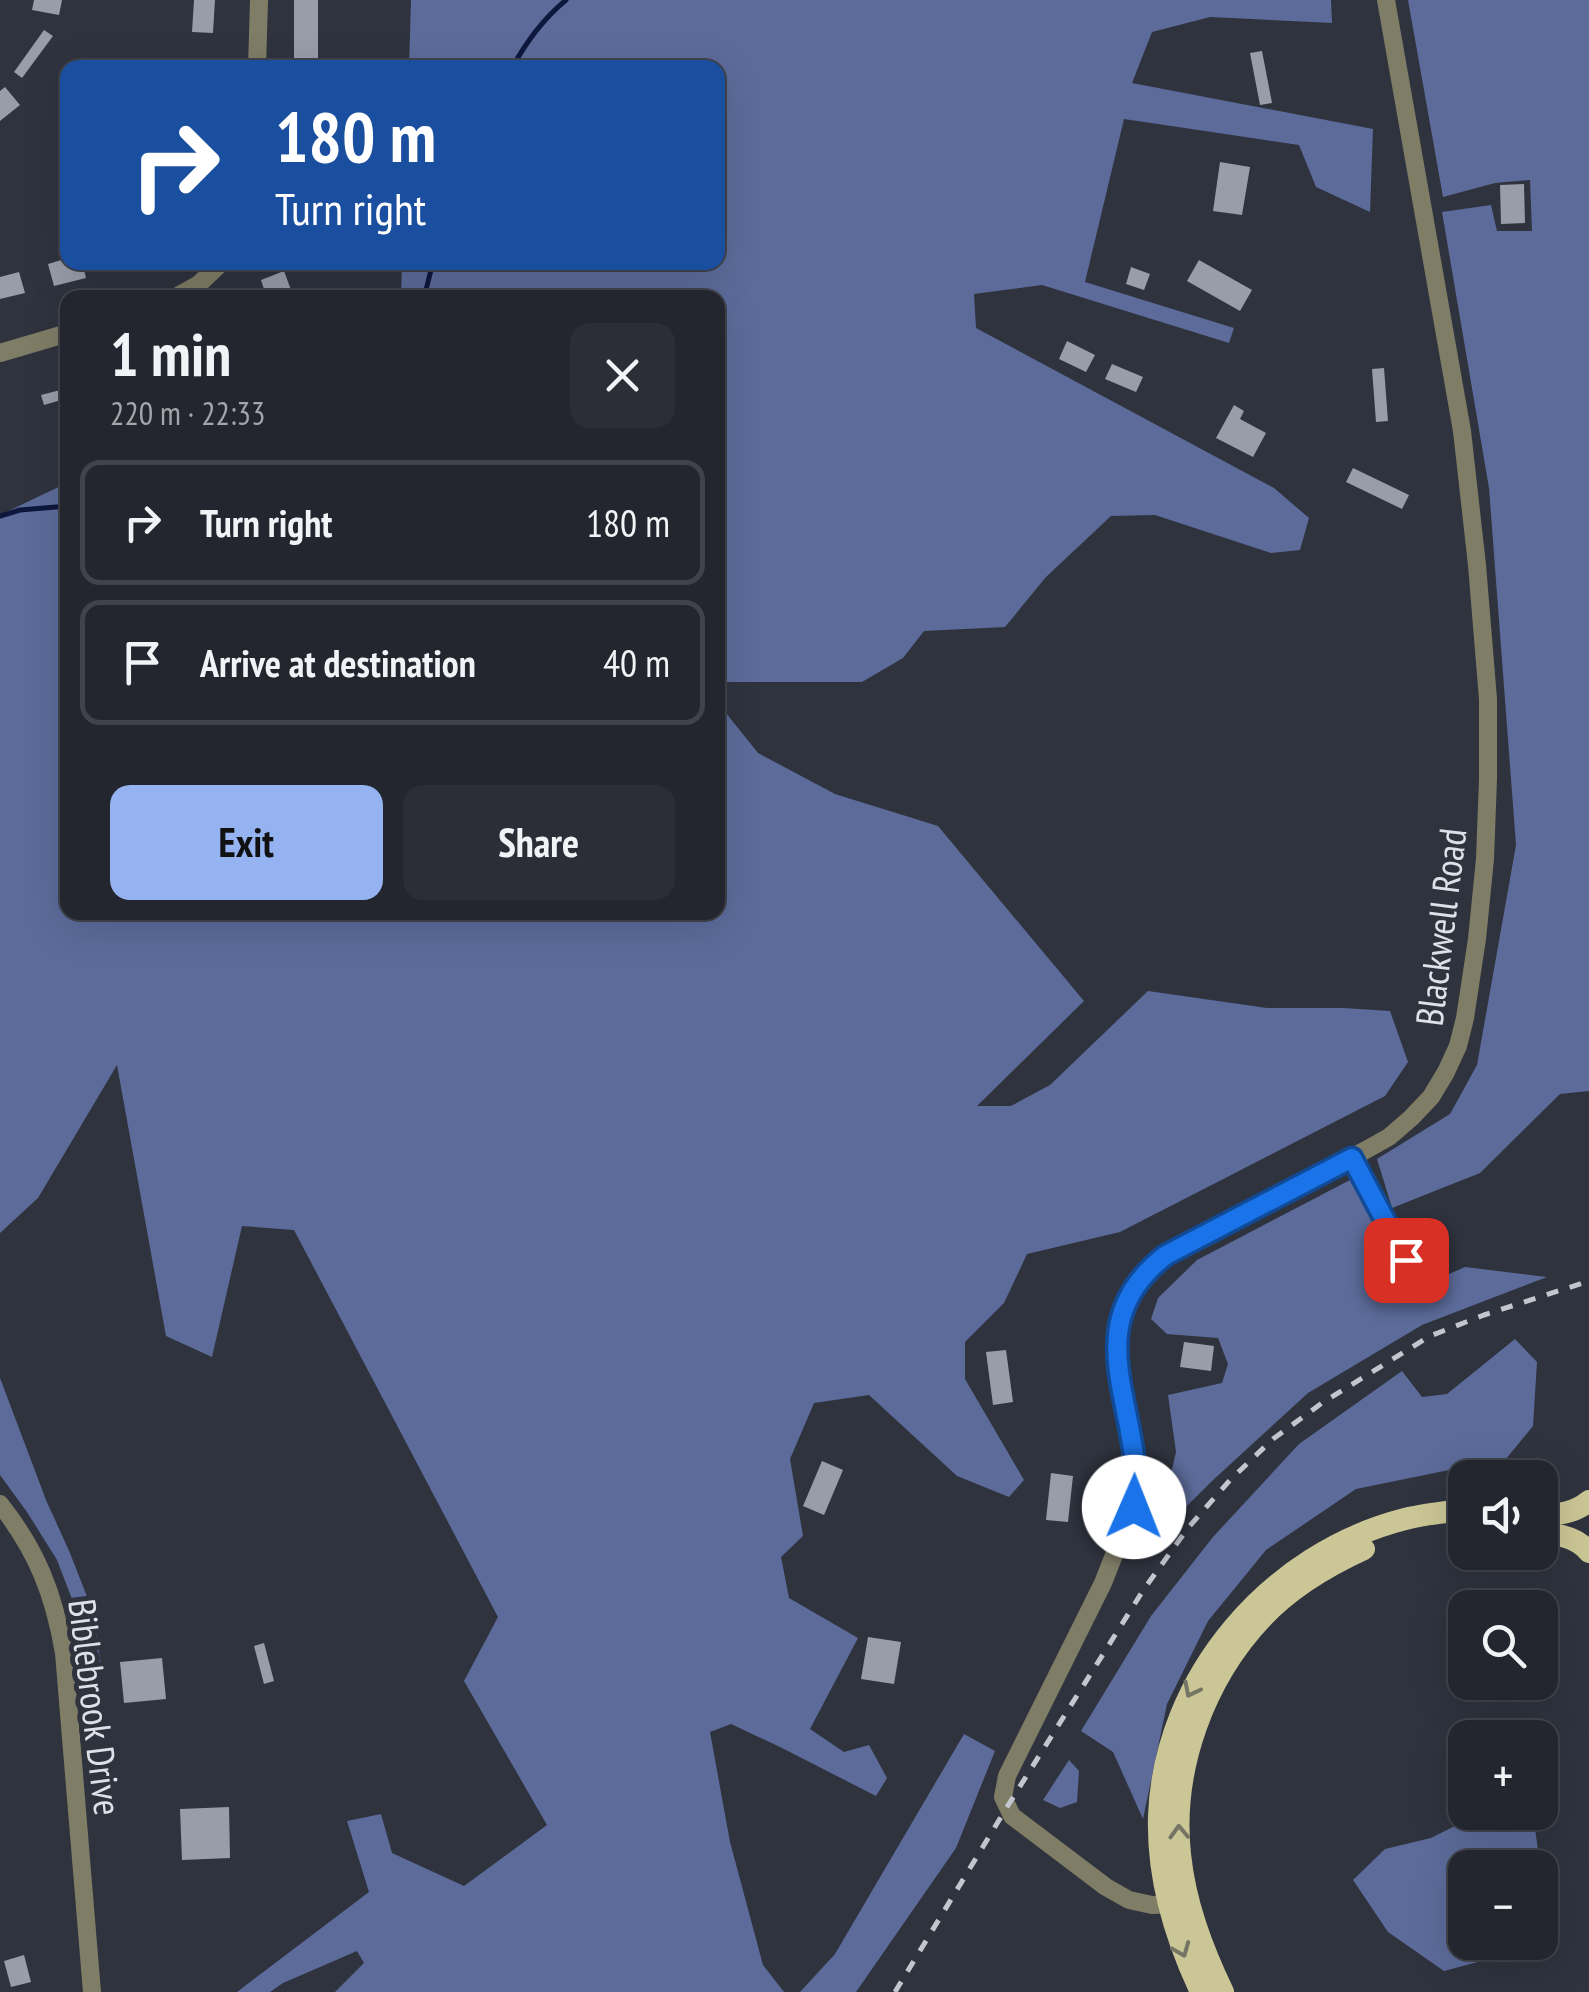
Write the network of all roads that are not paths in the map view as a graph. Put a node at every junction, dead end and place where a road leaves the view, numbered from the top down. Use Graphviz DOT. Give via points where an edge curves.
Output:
graph roads {
  1 [pos="258,0"];
  2 [pos="1386,0"];
  3 [pos="257,60"];
  4 [pos="60,335"];
  5 [pos="0,353"];
  6 [pos="1352,1158"];
  7 [pos="1406,1260"];
  8 [pos="1589,1500"];
  9 [pos="0,1504"];
  10 [pos="1448,1512"];
  11 [pos="1558,1512"];
  12 [pos="1448,1527"];
  13 [pos="1558,1535"];
  14 [pos="1589,1552"];
  15 [pos="1179,1904"];
  16 [pos="92,1992"];
  17 [pos="1201,1992"];
  18 [pos="1223,1992"];
  1 -- 3 [label="street"];
  2 -- 6 [label="street, Blackwell Road" via="1462,431 1488,699 1488,779 1477,939 1458,1046 1412,1118"];
  4 -- 5 [label="street"];
  6 -- 7 [label="street"];
  6 -- 15 [label="street, Blackwell Road" via="1166,1255 1129,1296 1116,1354 1136,1472 1134,1507 1004,1786 1012,1816 1106,1887 1130,1900"];
  8 -- 11 [label="main road"];
  9 -- 16 [label="street, Biblebrook Drive" via="32,1550 58,1618"];
  10 -- 15 [label="main road, one-way" via="1406,1518 1325,1550 1268,1592 1202,1670 1174,1730 1159,1814 1163,1876"];
  15 -- 12 [label="main road, one-way" via="1178,1818 1189,1746 1206,1702 1248,1634 1289,1594 1343,1558 1394,1537"];
  13 -- 14 [label="main road"];
  15 -- 17 [label="main road, one-way" via="1177,1938"];
  15 -- 18 [label="main road"];
}
